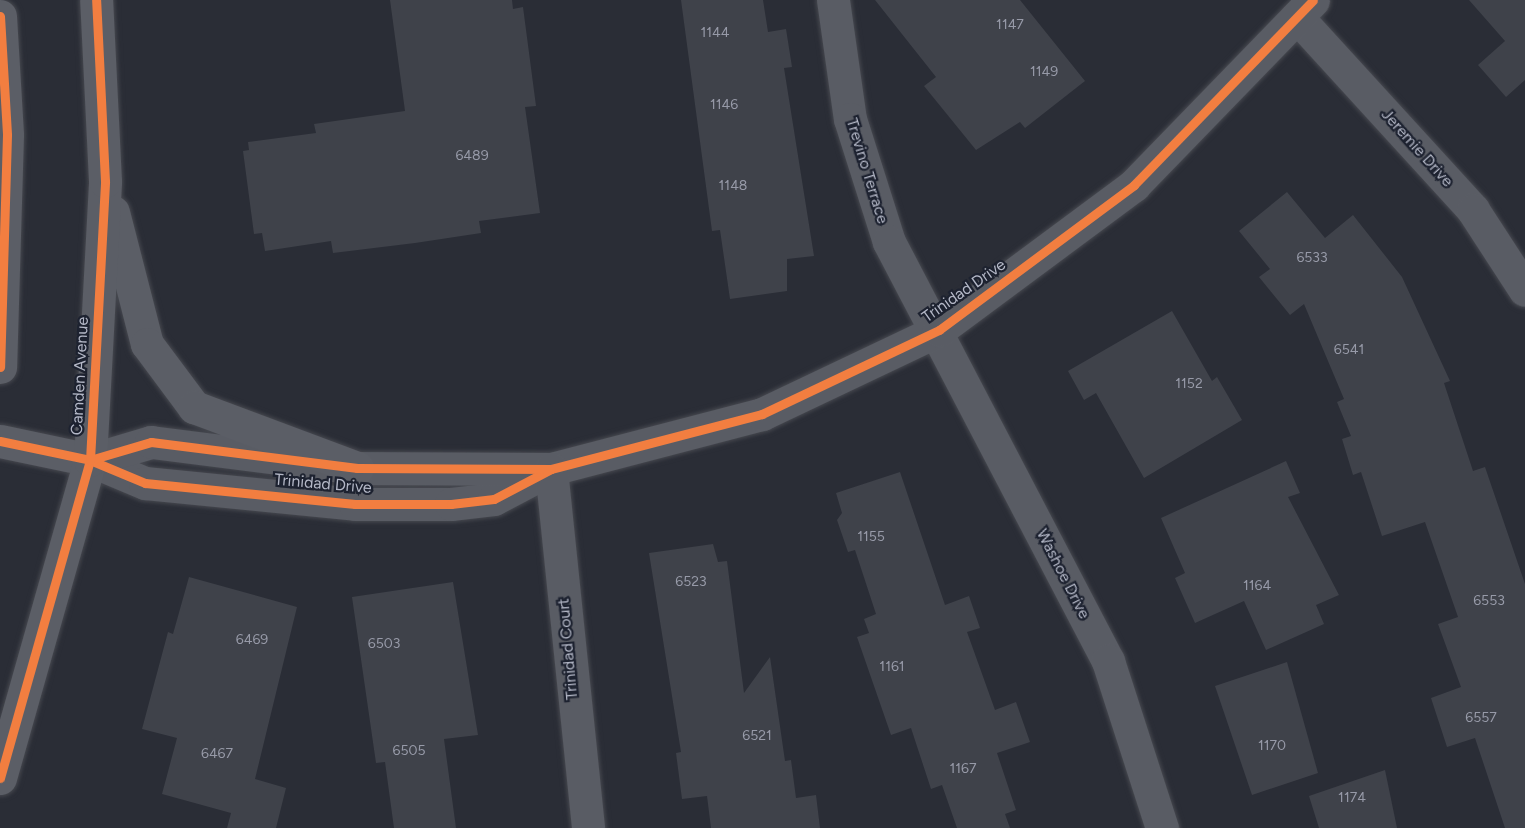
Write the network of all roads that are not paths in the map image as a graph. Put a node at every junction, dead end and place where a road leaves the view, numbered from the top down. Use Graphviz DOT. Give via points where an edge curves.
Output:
graph roads {
  1 [pos="96,0"];
  2 [pos="833,0"];
  3 [pos="1305,9"];
  4 [pos="0,16"];
  5 [pos="105,181"];
  6 [pos="1525,290"];
  7 [pos="939,330"];
  8 [pos="0,368"];
  9 [pos="0,441"];
  10 [pos="90,460"];
  11 [pos="357,468"];
  12 [pos="551,469"];
  13 [pos="0,778"];
  14 [pos="588,828"];
  15 [pos="1162,828"];
  1 -- 5 [label="main road, Camden Avenue"];
  2 -- 7 [label="street, Trevino Terrace" via="850,118 889,242"];
  3 -- 6 [label="street, Jeremie Drive" via="1473,210"];
  3 -- 7 [label="street, Trinidad Drive" via="1134,185"];
  4 -- 8 [label="main road" via="7,135"];
  5 -- 10 [label="main road, Camden Avenue"];
  5 -- 11 [label="main road" via="147,344 194,407"];
  7 -- 12 [label="street, Trinidad Drive" via="762,414"];
  7 -- 15 [label="street, Washoe Drive" via="1108,661"];
  9 -- 10 [label="main road, Trinidad Drive"];
  10 -- 11 [label="street, Trinidad Drive" via="151,442"];
  10 -- 12 [label="street, Trinidad Drive" via="145,483 355,504 494,499"];
  10 -- 13 [label="main road, Camden Avenue"];
  11 -- 12 [label="street, Trinidad Drive"];
  12 -- 14 [label="street, Trinidad Court"];
}
